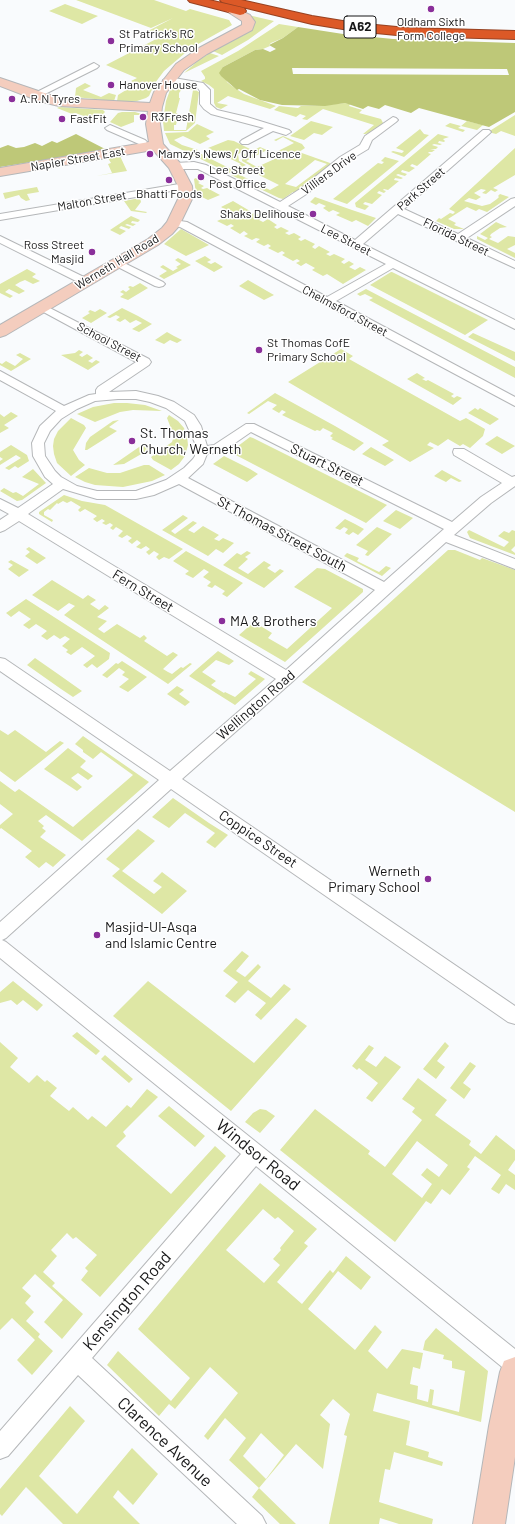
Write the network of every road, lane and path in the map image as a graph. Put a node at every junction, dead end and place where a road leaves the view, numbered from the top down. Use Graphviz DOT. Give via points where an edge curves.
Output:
graph roads {
  1 [pos="194,0"];
  2 [pos="253,0"];
  3 [pos="228,5"];
  4 [pos="320,9"];
  5 [pos="272,17"];
  6 [pos="342,17"];
  7 [pos="312,20"];
  8 [pos="418,21"];
  9 [pos="474,22"];
  10 [pos="515,28"];
  11 [pos="515,36"];
  12 [pos="515,41"];
  13 [pos="94,66"];
  14 [pos="168,80"];
  15 [pos="0,82"];
  16 [pos="36,95"];
  17 [pos="155,107"];
  18 [pos="393,120"];
  19 [pos="110,128"];
  20 [pos="272,128"];
  21 [pos="286,132"];
  22 [pos="486,132"];
  23 [pos="142,142"];
  24 [pos="245,142"];
  25 [pos="156,145"];
  26 [pos="175,166"];
  27 [pos="0,172"];
  28 [pos="185,186"];
  29 [pos="515,201"];
  30 [pos="280,207"];
  31 [pos="397,210"];
  32 [pos="0,217"];
  33 [pos="174,223"];
  34 [pos="460,238"];
  35 [pos="0,239"];
  36 [pos="356,245"];
  37 [pos="118,263"];
  38 [pos="515,265"];
  39 [pos="388,267"];
  40 [pos="86,282"];
  41 [pos="159,284"];
  42 [pos="328,301"];
  43 [pos="42,307"];
  44 [pos="515,325"];
  45 [pos="0,332"];
  46 [pos="0,375"];
  47 [pos="103,396"];
  48 [pos="515,402"];
  49 [pos="64,411"];
  50 [pos="202,451"];
  51 [pos="460,452"];
  52 [pos="178,478"];
  53 [pos="513,481"];
  54 [pos="62,484"];
  55 [pos="0,504"];
  56 [pos="18,514"];
  57 [pos="0,527"];
  58 [pos="448,532"];
  59 [pos="515,564"];
  60 [pos="385,589"];
  61 [pos="0,663"];
  62 [pos="287,678"];
  63 [pos="170,780"];
  64 [pos="0,933"];
  65 [pos="0,947"];
  66 [pos="515,1016"];
  67 [pos="254,1153"];
  68 [pos="77,1359"];
  69 [pos="515,1363"];
  70 [pos="515,1372"];
  71 [pos="0,1448"];
  72 [pos="254,1524"];
  73 [pos="489,1524"];
  1 -- 3 [label="highway, A62"];
  2 -- 6 [label="highway, A62"];
  3 -- 5 [label="highway, A62"];
  3 -- 7 [label="highway"];
  3 -- 14 [label="street" via="246,18 249,22 248,27 191,59"];
  4 -- 6 [label="highway"];
  5 -- 7 [label="highway, A62"];
  5 -- 12 [label="highway, A62" via="310,26 368,34"];
  6 -- 10 [label="highway, A62" via="425,27"];
  7 -- 11 [label="highway, A62" via="407,32"];
  8 -- 9 [label="highway"];
  13 -- 16 [label="street"];
  14 -- 17 [label="street" via="160,92"];
  14 -- 20 [label="street" via="200,85 205,90 205,104 214,112"];
  15 -- 16 [label="street"];
  16 -- 17 [label="street" via="74,104"];
  17 -- 25 [label="street" via="153,124"];
  18 -- 30 [label="street, Villiers Drive" via="368,138 356,153 344,159"];
  19 -- 23 [label="street"];
  20 -- 21 [label="street"];
  20 -- 24 [label="street"];
  22 -- 31 [label="street, Park Street"];
  25 -- 26 [label="street"];
  25 -- 27 [label="street, Napier Street East"];
  26 -- 28 [label="street"];
  26 -- 30 [label="street, Lee Street" via="202,167"];
  28 -- 32 [label="street, Malton Street"];
  28 -- 33 [label="street, Werneth Hall Road" via="186,197"];
  29 -- 34 [label="street"];
  30 -- 36 [label="street, Lee Street"];
  31 -- 34 [label="street, Florida Street"];
  31 -- 36 [label="street, Park Street"];
  33 -- 37 [label="street, Werneth Hall Road" via="154,242"];
  33 -- 42 [label="street, Chelmsford Street" via="183,224"];
  34 -- 38 [label="street, Florida Street"];
  35 -- 40 [label="street"];
  36 -- 44 [label="street, Lee Street"];
  37 -- 40 [label="street, Werneth Hall Road"];
  37 -- 41 [label="street"];
  39 -- 42 [label="street"];
  40 -- 43 [label="street, Werneth Hall Road"];
  42 -- 48 [label="street, Chelmsford Street"];
  43 -- 45 [label="street, Werneth Hall Road"];
  43 -- 47 [label="street, School Street" via="145,362 102,390"];
  46 -- 49 [label="street"];
  47 -- 49 [label="street" via="83,401"];
  47 -- 50 [label="street" via="136,395 154,399 181,411 195,426 200,436"];
  49 -- 54 [label="street" via="44,429 38,443 42,461 50,474"];
  50 -- 52 [label="street" via="198,462"];
  50 -- 58 [label="street, Stuart Street" via="217,449 250,427"];
  51 -- 53 [label="street"];
  52 -- 54 [label="street" via="149,492 121,496 97,495"];
  52 -- 60 [label="street, St Thomas Street South"];
  53 -- 58 [label="street, Wellington Road"];
  54 -- 56 [label="street"];
  55 -- 56 [label="street, Fern Street"];
  56 -- 57 [label="street"];
  56 -- 62 [label="street, Fern Street"];
  58 -- 59 [label="street"];
  58 -- 60 [label="street, Wellington Road"];
  60 -- 62 [label="street, Wellington Road"];
  61 -- 63 [label="street, Coppice Street"];
  62 -- 63 [label="street, Wellington Road"];
  63 -- 64 [label="street, Wellington Road"];
  63 -- 66 [label="street, Coppice Street"];
  65 -- 67 [label="street, Windsor Road"];
  67 -- 68 [label="street, Kensington Road"];
  67 -- 69 [label="street, Windsor Road"];
  68 -- 71 [label="street, Kensington Road"];
  68 -- 72 [label="street, Clarence Avenue"];
  70 -- 73 [label="street"];
}
